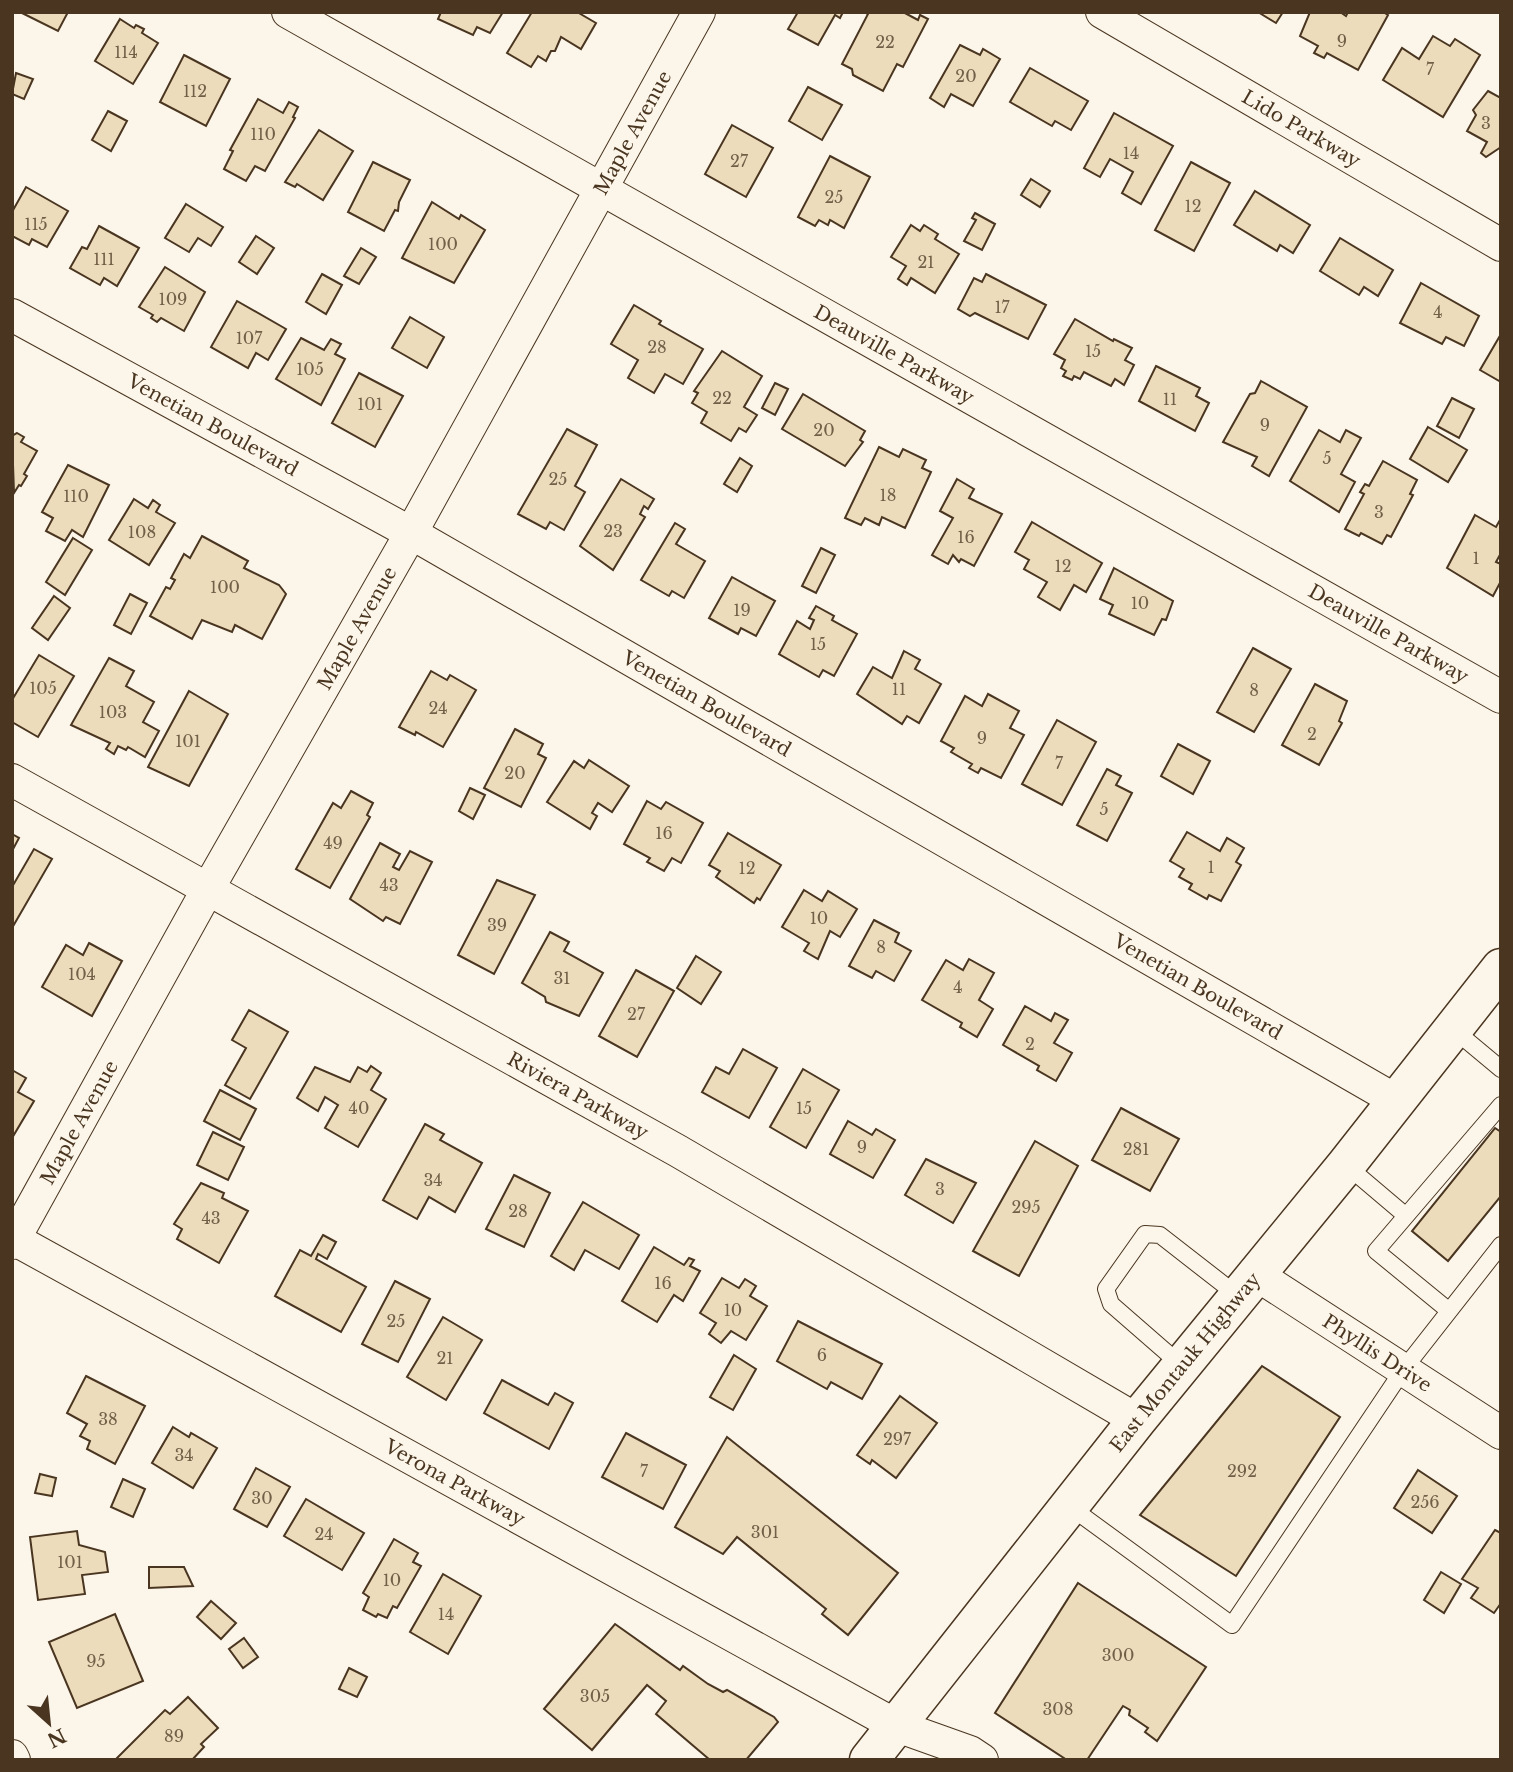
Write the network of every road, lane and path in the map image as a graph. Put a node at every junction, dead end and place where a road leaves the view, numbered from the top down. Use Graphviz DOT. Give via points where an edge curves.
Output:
graph roads {
  1 [pos="288,12"];
  2 [pos="699,12"];
  3 [pos="1102,12"];
  4 [pos="601,187"];
  5 [pos="1501,245"];
  6 [pos="12,315"];
  7 [pos="411,534"];
  8 [pos="1501,697"];
  9 [pos="12,780"];
  10 [pos="209,887"];
  11 [pos="1501,968"];
  12 [pos="1453,1029"];
  13 [pos="1501,1069"];
  14 [pos="1397,1101"];
  15 [pos="1501,1105"];
  16 [pos="1346,1165"];
  17 [pos="1405,1215"];
  18 [pos="13,1240"];
  19 [pos="1501,1245"];
  20 [pos="1246,1284"];
  21 [pos="1448,1310"];
  22 [pos="1181,1365"];
  23 [pos="1403,1370"];
  24 [pos="1137,1420"];
  25 [pos="1501,1433"];
  26 [pos="1069,1506"];
  27 [pos="897,1726"];
  28 [pos="869,1760"];
  29 [pos="982,1760"];
  1 -- 4 [label="street, Deauville Parkway"];
  2 -- 4 [label="street, Maple Avenue"];
  3 -- 5 [label="street, Lido Parkway"];
  4 -- 7 [label="street, Maple Avenue"];
  4 -- 8 [label="street, Deauville Parkway"];
  6 -- 7 [label="street, Venetian Boulevard"];
  7 -- 10 [label="street, Maple Avenue"];
  7 -- 14 [label="street, Venetian Boulevard"];
  9 -- 10 [label="street, Riviera Parkway"];
  10 -- 18 [label="street, Maple Avenue"];
  10 -- 24 [label="street, Riviera Parkway" via="678,1151"];
  11 -- 12 [label="main road, East Montauk Highway"];
  12 -- 13 [label="lane"];
  12 -- 14 [label="main road, East Montauk Highway"];
  14 -- 16 [label="main road, East Montauk Highway"];
  15 -- 17 [label="lane"];
  16 -- 17 [label="lane"];
  16 -- 20 [label="main road, East Montauk Highway"];
  17 -- 21 [label="lane" via="1376,1251"];
  18 -- 27 [label="street, Verona Parkway"];
  19 -- 21 [label="lane"];
  20 -- 22 [label="main road, East Montauk Highway"];
  20 -- 22 [label="lane" via="1160,1235 1145,1234 1106,1289 1111,1304"];
  20 -- 23 [label="street, Phyllis Drive"];
  21 -- 23 [label="lane"];
  22 -- 24 [label="main road, East Montauk Highway"];
  23 -- 25 [label="street, Phyllis Drive"];
  23 -- 26 [label="lane" via="1232,1625"];
  24 -- 26 [label="main road, East Montauk Highway"];
  26 -- 27 [label="main road, East Montauk Highway"];
  27 -- 28 [label="main road, East Montauk Highway"];
  27 -- 29 [label="street, Verona Parkway"];
}
